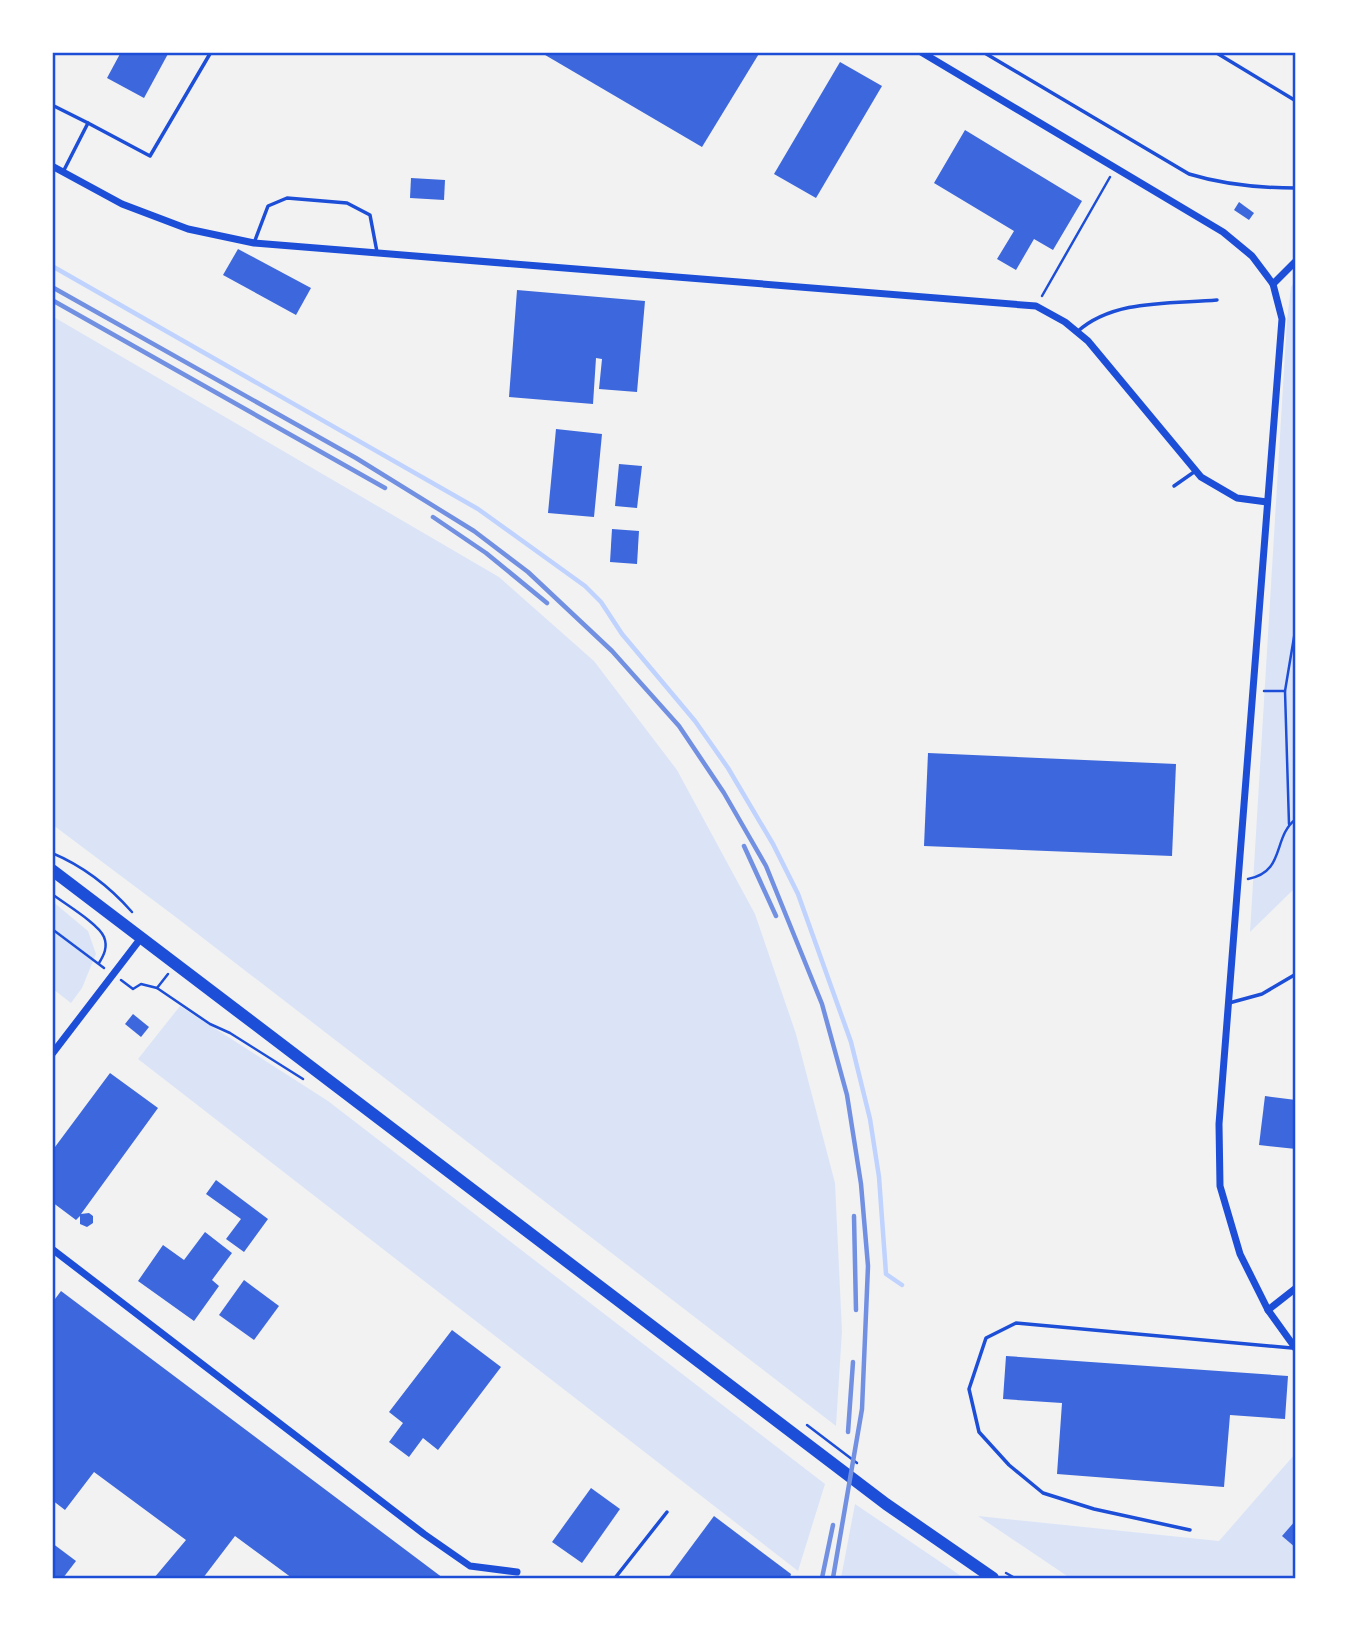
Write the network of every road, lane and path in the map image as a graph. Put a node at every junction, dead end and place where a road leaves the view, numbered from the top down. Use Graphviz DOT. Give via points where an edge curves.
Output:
graph roads {
  1 [pos="211,52"];
  2 [pos="920,52"];
  3 [pos="983,52"];
  4 [pos="1215,52"];
  5 [pos="1296,101"];
  6 [pos="52,105"];
  7 [pos="88,123"];
  8 [pos="52,166"];
  9 [pos="1115,168"];
  10 [pos="63,172"];
  11 [pos="1296,188"];
  12 [pos="254,243"];
  13 [pos="377,253"];
  14 [pos="1296,261"];
  15 [pos="1273,284"];
  16 [pos="1217,300"];
  17 [pos="1036,306"];
  18 [pos="1077,332"];
  19 [pos="1196,471"];
  20 [pos="1174,486"];
  21 [pos="1267,502"];
  22 [pos="1296,625"];
  23 [pos="1254,691"];
  24 [pos="1285,691"];
  25 [pos="1296,819"];
  26 [pos="1289,824"];
  27 [pos="52,853"];
  28 [pos="52,870"];
  29 [pos="1238,881"];
  30 [pos="52,894"];
  31 [pos="139,919"];
  32 [pos="52,929"];
  33 [pos="141,938"];
  34 [pos="99,963"];
  35 [pos="1296,974"];
  36 [pos="114,975"];
  37 [pos="157,988"];
  38 [pos="1229,1003"];
  39 [pos="52,1054"];
  40 [pos="52,1249"];
  41 [pos="1296,1288"];
  42 [pos="1268,1310"];
  43 [pos="1295,1348"];
  44 [pos="832,1443"];
  45 [pos="859,1464"];
  46 [pos="667,1512"];
  47 [pos="1190,1530"];
  48 [pos="517,1572"];
  49 [pos="615,1578"];
  50 [pos="993,1578"];
  1 -- 7 [label="lane" via="150,156"];
  2 -- 9 [label="street"];
  3 -- 11 [label="lane" via="1189,174 1260,188"];
  4 -- 5 [label="lane"];
  6 -- 7 [label="lane"];
  7 -- 10 [label="lane"];
  8 -- 10 [label="street"];
  9 -- 15 [label="street" via="1223,232 1252,256"];
  9 -- 17 [label="path"];
  10 -- 12 [label="street" via="122,204 166,221"];
  12 -- 13 [label="street"];
  12 -- 13 [label="lane" via="268,206 287,198 347,203 370,215"];
  13 -- 17 [label="street"];
  14 -- 15 [label="street"];
  15 -- 21 [label="street" via="1282,319"];
  16 -- 18 [label="lane" via="1124,308 1091,319"];
  17 -- 18 [label="street"];
  18 -- 19 [label="street"];
  19 -- 20 [label="lane"];
  19 -- 21 [label="street" via="1237,498"];
  21 -- 23 [label="street"];
  22 -- 24 [label="path"];
  23 -- 24 [label="path"];
  23 -- 29 [label="street"];
  24 -- 26 [label="path"];
  25 -- 26 [label="path"];
  26 -- 29 [label="path" via="1271,868 1260,877"];
  27 -- 31 [label="path" via="112,890"];
  28 -- 33 [label="main road"];
  29 -- 38 [label="street"];
  30 -- 34 [label="path" via="100,931 106,945"];
  32 -- 34 [label="path"];
  33 -- 36 [label="street"];
  33 -- 50 [label="main road" via="886,1504"];
  34 -- 36 [label="path"];
  35 -- 38 [label="lane" via="1262,995"];
  36 -- 37 [label="path" via="133,989 141,984"];
  36 -- 39 [label="street"];
  38 -- 42 [label="street" via="1219,1124 1220,1186 1240,1254"];
  40 -- 48 [label="street" via="470,1566"];
  41 -- 42 [label="street"];
  42 -- 43 [label="street"];
  43 -- 47 [label="lane" via="1016,1323 986,1338 969,1389 979,1432 1009,1465 1043,1493"];
  44 -- 45 [label="path"];
  46 -- 49 [label="lane"];
}
